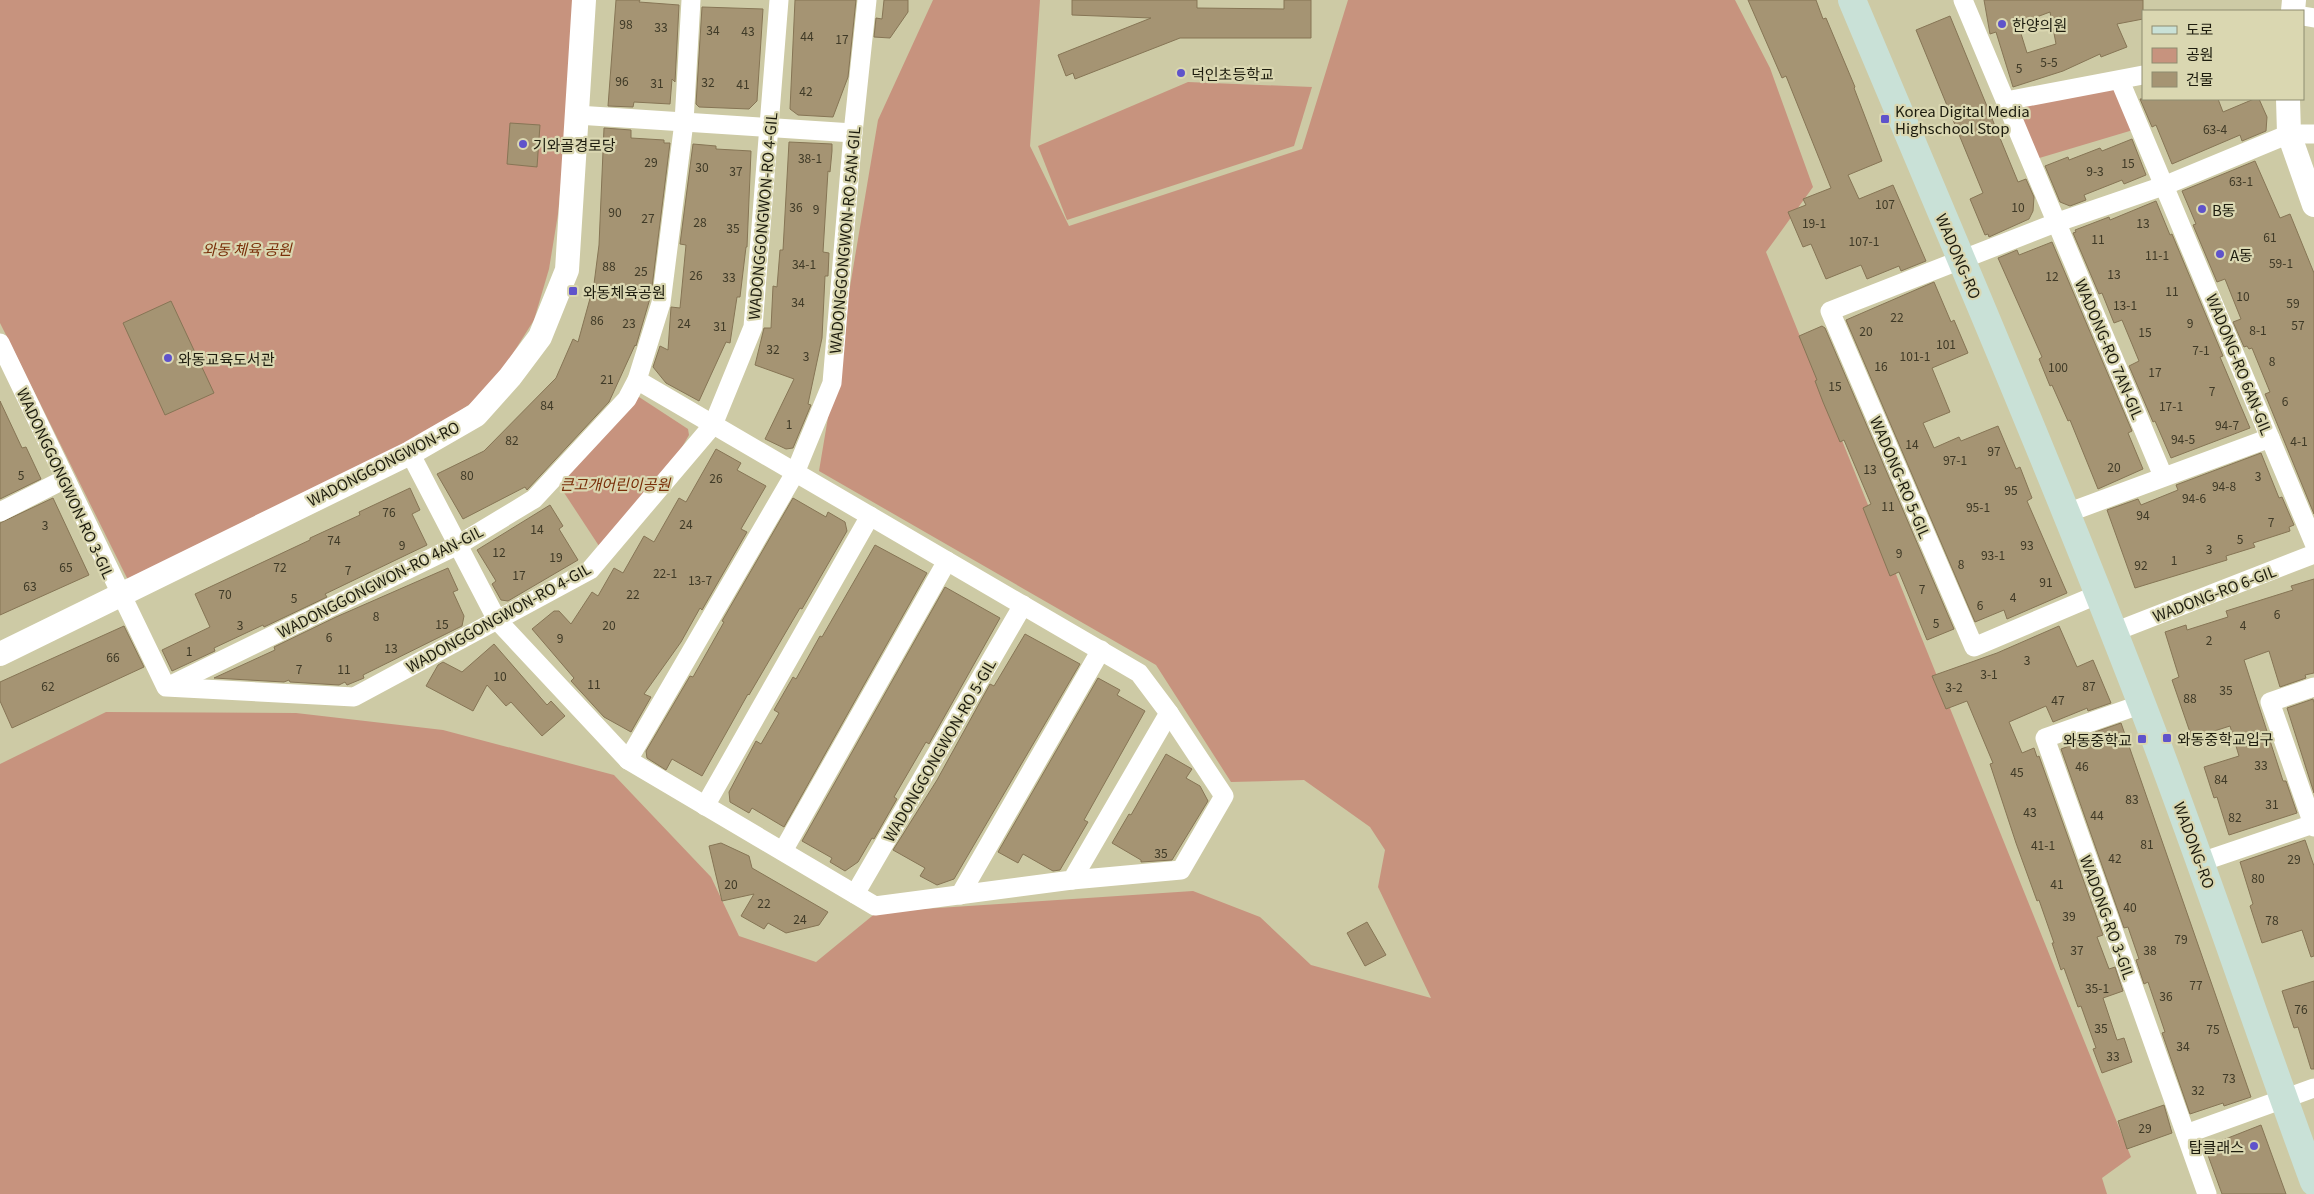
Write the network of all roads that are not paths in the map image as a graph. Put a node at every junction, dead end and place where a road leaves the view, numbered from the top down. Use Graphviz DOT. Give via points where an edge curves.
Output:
graph roads {
  1 [pos="584,0"];
  2 [pos="690,0"];
  3 [pos="779,0"];
  4 [pos="867,0"];
  5 [pos="1853,0"];
  6 [pos="1963,0"];
  7 [pos="2142,75"];
  8 [pos="2120,81"];
  9 [pos="2288,100"];
  10 [pos="2006,101"];
  11 [pos="577,115"];
  12 [pos="684,122"];
  13 [pos="769,128"];
  14 [pos="853,133"];
  15 [pos="2289,134"];
  16 [pos="2314,134"];
  17 [pos="2166,185"];
  18 [pos="2314,205"];
  19 [pos="2058,222"];
  20 [pos="1961,260"];
  21 [pos="0,343"];
  22 [pos="637,380"];
  23 [pos="713,425"];
  24 [pos="2270,438"];
  25 [pos="410,453"];
  26 [pos="795,473"];
  27 [pos="2163,476"];
  28 [pos="65,479"];
  29 [pos="0,512"];
  30 [pos="2066,512"];
  31 [pos="870,516"];
  32 [pos="2314,543"];
  33 [pos="458,545"];
  34 [pos="2314,554"];
  35 [pos="947,561"];
  36 [pos="120,594"];
  37 [pos="2099,594"];
  38 [pos="1023,605"];
  39 [pos="497,620"];
  40 [pos="2114,632"];
  41 [pos="1101,650"];
  42 [pos="0,654"];
  43 [pos="166,687"];
  44 [pos="2314,687"];
  45 [pos="2142,704"];
  46 [pos="1169,713"];
  47 [pos="628,760"];
  48 [pos="705,806"];
  49 [pos="2313,825"];
  50 [pos="783,851"];
  51 [pos="2202,862"];
  52 [pos="1072,880"];
  53 [pos="855,894"];
  54 [pos="960,895"];
  55 [pos="2314,1088"];
  56 [pos="2284,1099"];
  57 [pos="2186,1134"];
  58 [pos="2314,1182"];
  59 [pos="2207,1194"];
  1 -- 11 [label="street, WADONGGONGWON-RO"];
  2 -- 12 [label="street, WADONGGONGWON-RO 4AN-GIL"];
  3 -- 13 [label="street, WADONGGONGWON-RO 4-GIL"];
  4 -- 14 [label="street, WADONGGONGWON-RO 5AN-GIL"];
  5 -- 20 [label="main road, WADONG-RO"];
  6 -- 10 [label="street, WADONG-RO 7AN-GIL"];
  7 -- 8 [label="street"];
  8 -- 10 [label="street"];
  8 -- 17 [label="street, WADONG-RO 6AN-GIL"];
  9 -- 15 [label="street"];
  10 -- 19 [label="street, WADONG-RO 7AN-GIL"];
  11 -- 12 [label="street"];
  11 -- 25 [label="street, WADONGGONGWON-RO" via="567,270 540,337 476,415"];
  12 -- 13 [label="street"];
  12 -- 22 [label="street, WADONGGONGWON-RO 4AN-GIL" via="661,303"];
  13 -- 14 [label="street"];
  13 -- 23 [label="street, WADONGGONGWON-RO 4-GIL" via="753,327"];
  14 -- 26 [label="street, WADONGGONGWON-RO 5AN-GIL" via="832,384"];
  15 -- 16 [label="street"];
  15 -- 17 [label="street"];
  15 -- 18 [label="street"];
  17 -- 19 [label="street"];
  17 -- 24 [label="street, WADONG-RO 6AN-GIL"];
  19 -- 20 [label="street"];
  19 -- 27 [label="street, WADONG-RO 7AN-GIL"];
  20 -- 30 [label="main road, WADONG-RO"];
  20 -- 37 [label="street, WADONG-RO 5-GIL" via="1830,311 1974,648"];
  21 -- 28 [label="street, WADONGGONGWON-RO 3-GIL"];
  22 -- 23 [label="street"];
  22 -- 33 [label="street, WADONGGONGWON-RO 4AN-GIL" via="627,399 534,499"];
  23 -- 26 [label="street"];
  23 -- 39 [label="street, WADONGGONGWON-RO 4-GIL" via="590,570"];
  24 -- 27 [label="street"];
  24 -- 32 [label="street, WADONG-RO 6AN-GIL"];
  25 -- 33 [label="street"];
  25 -- 36 [label="street, WADONGGONGWON-RO"];
  26 -- 31 [label="street"];
  26 -- 47 [label="street"];
  27 -- 30 [label="street"];
  28 -- 29 [label="street"];
  28 -- 36 [label="street, WADONGGONGWON-RO 3-GIL"];
  30 -- 37 [label="main road, WADONG-RO"];
  31 -- 35 [label="street"];
  31 -- 48 [label="street"];
  33 -- 39 [label="street"];
  33 -- 43 [label="street, WADONGGONGWON-RO 4AN-GIL"];
  34 -- 40 [label="street, WADONG-RO 6-GIL"];
  35 -- 38 [label="street"];
  35 -- 50 [label="street"];
  36 -- 42 [label="street, WADONGGONGWON-RO"];
  36 -- 43 [label="street"];
  37 -- 40 [label="main road, WADONG-RO"];
  38 -- 41 [label="street"];
  38 -- 53 [label="street, WADONGGONGWON-RO 5-GIL"];
  39 -- 43 [label="street, WADONGGONGWON-RO 4-GIL" via="354,697"];
  39 -- 47 [label="street"];
  40 -- 45 [label="main road, WADONG-RO"];
  41 -- 46 [label="street" via="1139,673"];
  41 -- 54 [label="street"];
  44 -- 49 [label="street" via="2270,702"];
  45 -- 51 [label="main road, WADONG-RO"];
  45 -- 57 [label="street, WADONG-RO 3-GIL" via="2044,738"];
  46 -- 52 [label="street"];
  46 -- 52 [label="street" via="1224,796 1182,870"];
  47 -- 48 [label="street"];
  48 -- 50 [label="street"];
  49 -- 51 [label="street"];
  50 -- 53 [label="street"];
  51 -- 56 [label="main road, WADONG-RO"];
  52 -- 54 [label="street"];
  53 -- 54 [label="street" via="874,906"];
  55 -- 56 [label="street"];
  56 -- 57 [label="street"];
  56 -- 58 [label="main road, WADONG-RO"];
  57 -- 59 [label="street, WADONG-RO 3-GIL"];
}
